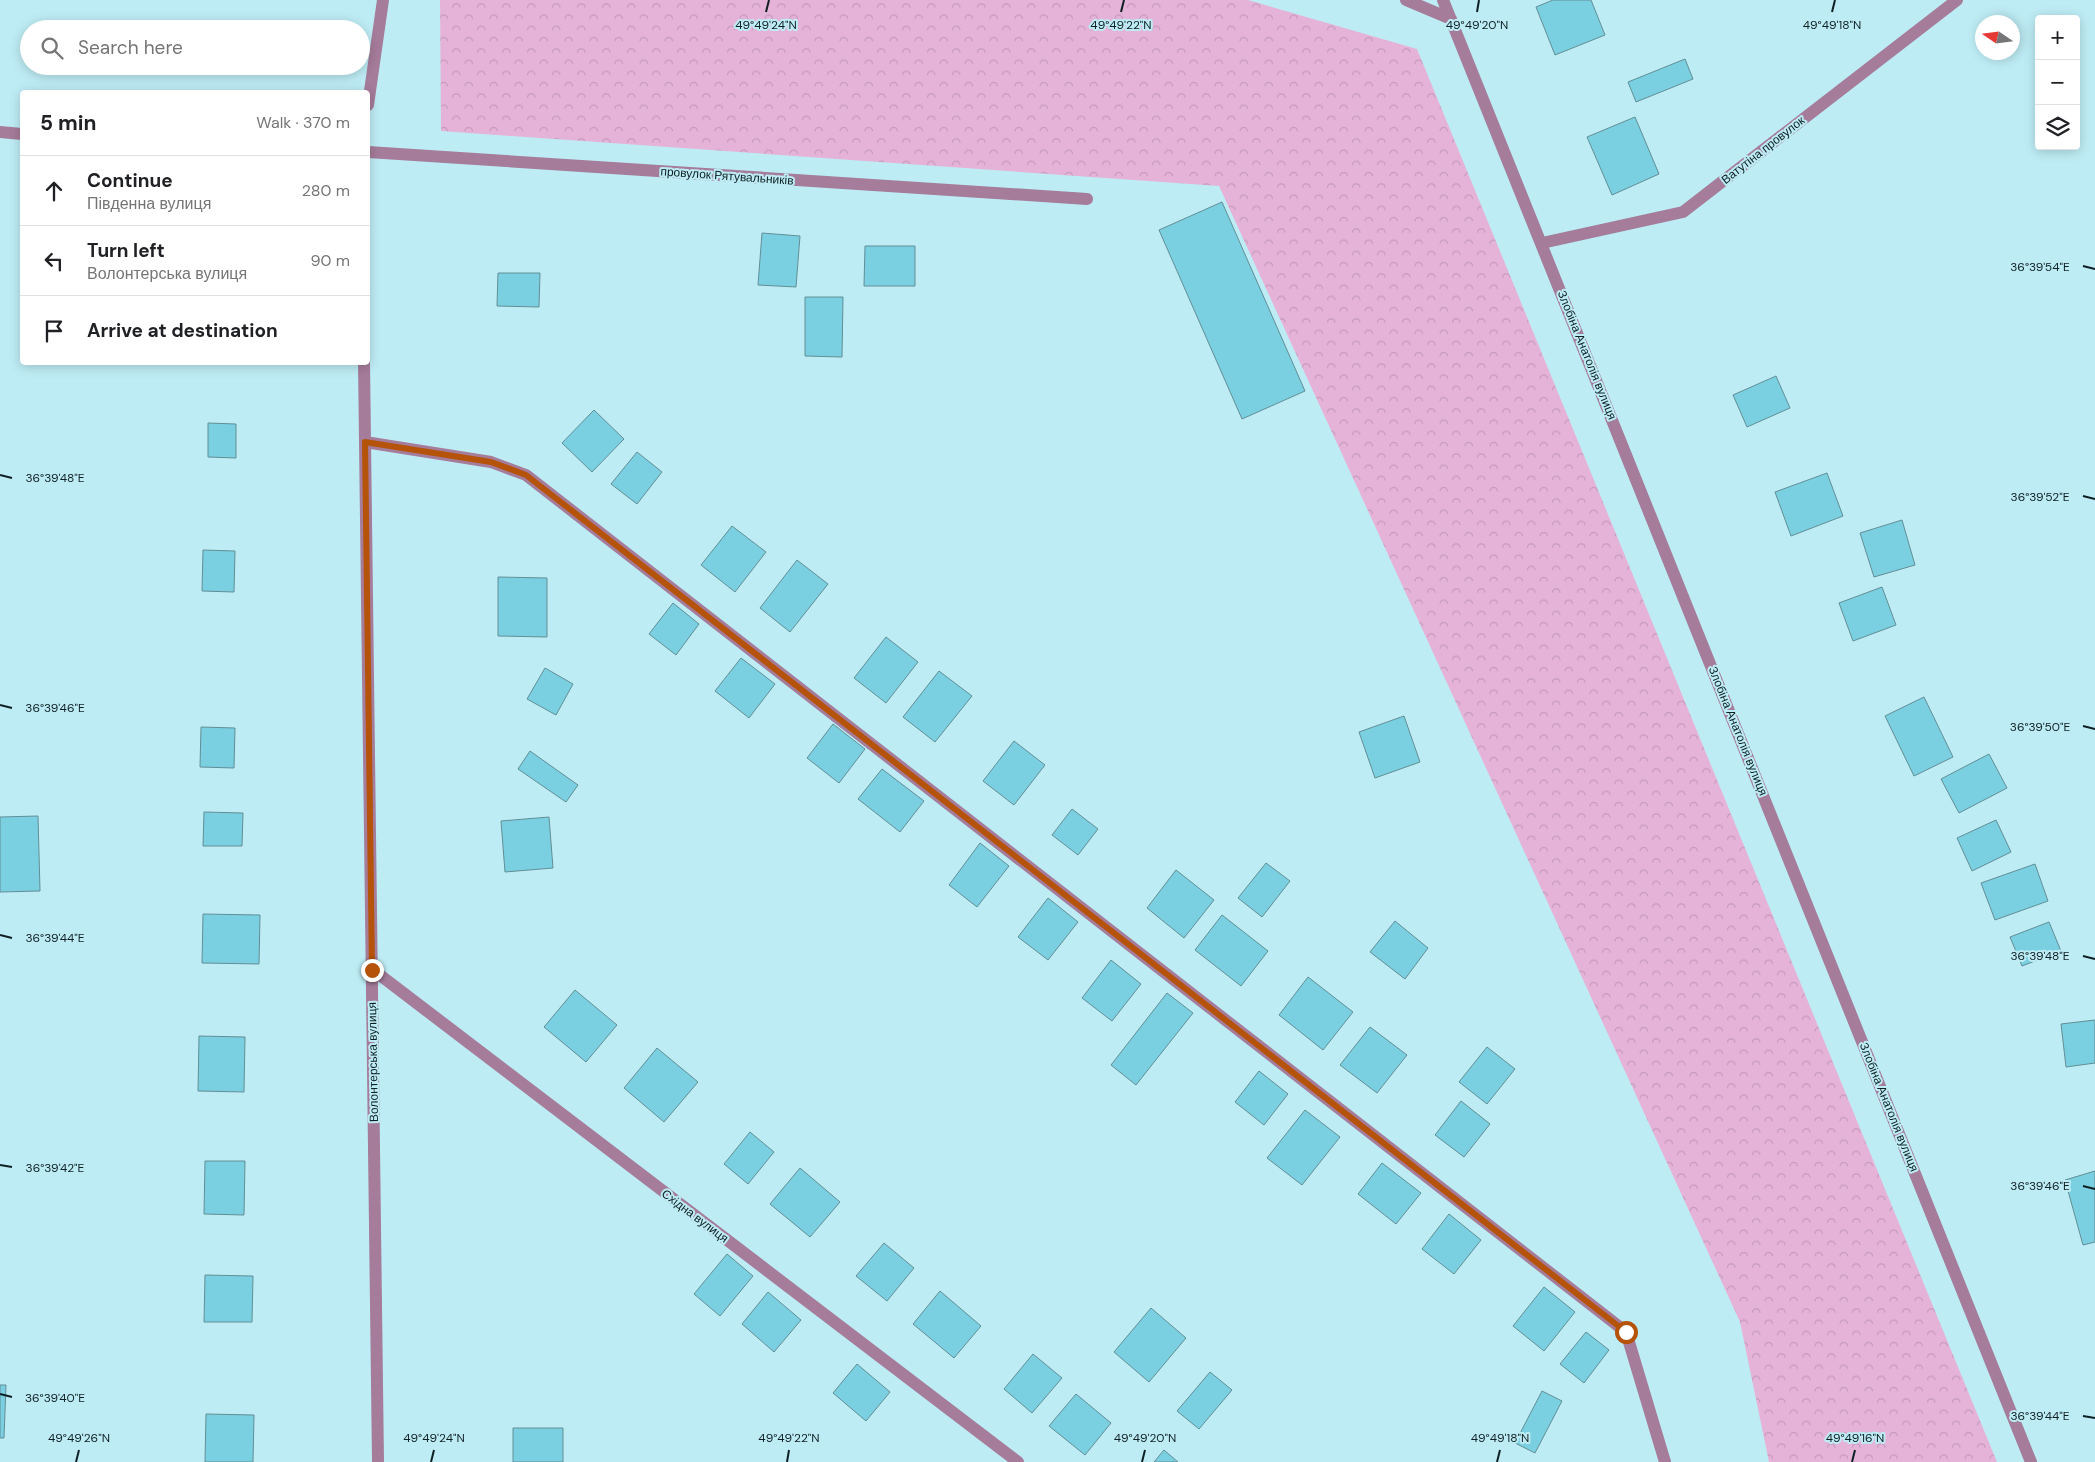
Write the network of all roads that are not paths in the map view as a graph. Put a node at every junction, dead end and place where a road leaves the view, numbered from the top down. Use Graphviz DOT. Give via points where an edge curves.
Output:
graph roads {
  1 [pos="383,0"];
  2 [pos="1406,0"];
  3 [pos="1443,0"];
  4 [pos="1957,0"];
  5 [pos="1452,19"];
  6 [pos="370,91"];
  7 [pos="0,132"];
  8 [pos="20,134"];
  9 [pos="370,152"];
  10 [pos="1087,199"];
  11 [pos="1542,243"];
  12 [pos="364,365"];
  13 [pos="365,442"];
  14 [pos="372,970"];
  15 [pos="378,1462"];
  16 [pos="1018,1462"];
  17 [pos="1665,1462"];
  18 [pos="2031,1462"];
  1 -- 6 [label="street"];
  2 -- 5 [label="street"];
  3 -- 5 [label="street, Злобіна Анатолія вулиця"];
  4 -- 11 [label="street, Ватутіна провулок" via="1682,212"];
  5 -- 11 [label="street, Злобіна Анатолія вулиця"];
  7 -- 8 [label="street"];
  9 -- 10 [label="street, провулок Рятувальників"];
  11 -- 18 [label="street, Злобіна Анатолія вулиця"];
  12 -- 13 [label="street, Волонтерська вулиця"];
  13 -- 14 [label="street, Волонтерська вулиця"];
  13 -- 17 [label="street" via="491,462 526,475 1626,1332"];
  14 -- 15 [label="street, Волонтерська вулиця"];
  14 -- 16 [label="street, Східна вулиця"];
}
